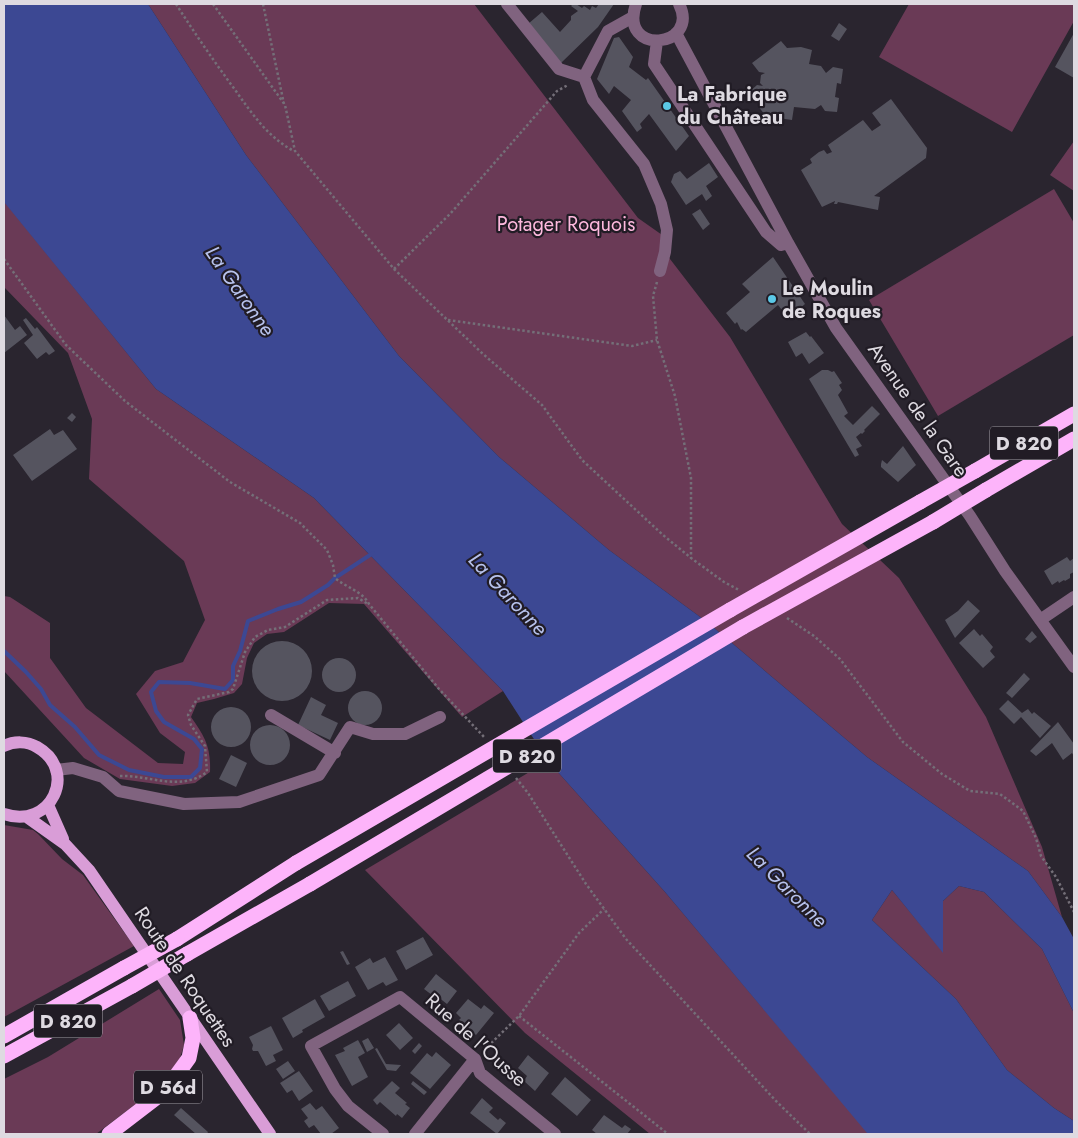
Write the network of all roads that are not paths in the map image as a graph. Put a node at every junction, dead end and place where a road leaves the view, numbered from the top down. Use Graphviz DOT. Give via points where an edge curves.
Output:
graph roads {
  1 [pos="507,4"];
  2 [pos="636,4"];
  3 [pos="679,4"];
  4 [pos="633,17"];
  5 [pos="676,33"];
  6 [pos="657,41"];
  7 [pos="584,77"];
  8 [pos="788,242"];
  9 [pos="660,271"];
  10 [pos="1074,414"];
  11 [pos="1074,439"];
  12 [pos="1074,597"];
  13 [pos="1040,620"];
  14 [pos="1074,667"];
  15 [pos="271,715"];
  16 [pos="440,717"];
  17 [pos="5,743"];
  18 [pos="336,752"];
  19 [pos="56,770"];
  20 [pos="48,805"];
  21 [pos="4,814"];
  22 [pos="27,817"];
  23 [pos="65,844"];
  24 [pos="190,1018"];
  25 [pos="4,1036"];
  26 [pos="4,1056"];
  27 [pos="475,1059"];
  28 [pos="109,1134"];
  29 [pos="270,1134"];
  30 [pos="383,1134"];
  31 [pos="415,1134"];
  32 [pos="555,1134"];
  1 -- 7 [label="street" via="559,69"];
  2 -- 4 [label="street"];
  3 -- 5 [label="street" via="681,26"];
  4 -- 6 [label="street" via="640,34 648,40"];
  4 -- 7 [label="street" via="608,31"];
  5 -- 6 [label="street" via="670,39"];
  5 -- 8 [label="street, Avenue de la Gare"];
  6 -- 8 [label="street" via="654,64 766,232 781,245"];
  7 -- 9 [label="street" via="594,100 644,164 662,204 667,230"];
  8 -- 13 [label="street, Avenue de la Gare" via="836,328"];
  10 -- 25 [label="highway, D 820, bridge" via="730,610 296,863 177,939"];
  11 -- 26 [label="highway, D 820, bridge" via="933,522 743,627 310,884"];
  12 -- 13 [label="street"];
  13 -- 14 [label="street, Avenue de la Gare"];
  15 -- 18 [label="street"];
  16 -- 18 [label="street" via="404,734 373,734 350,727"];
  17 -- 19 [label="main road" via="33,745 44,751"];
  18 -- 19 [label="street" via="320,775 239,802 184,804 119,791 104,777 73,768"];
  19 -- 20 [label="main road" via="57,784"];
  20 -- 22 [label="main road"];
  20 -- 23 [label="main road, Route de Roquettes"];
  21 -- 22 [label="main road"];
  22 -- 23 [label="main road, Route de Roquettes"];
  23 -- 24 [label="main road, Route de Roquettes" via="89,870"];
  24 -- 28 [label="highway, D 56d" via="193,1038 189,1058 165,1091"];
  24 -- 29 [label="main road, Route de Roquettes"];
  27 -- 30 [label="street, Rue de l'Ousse" via="400,997 311,1046 348,1106"];
  27 -- 31 [label="street"];
  27 -- 32 [label="street, Rue de l'Ousse" via="480,1073"];
}
